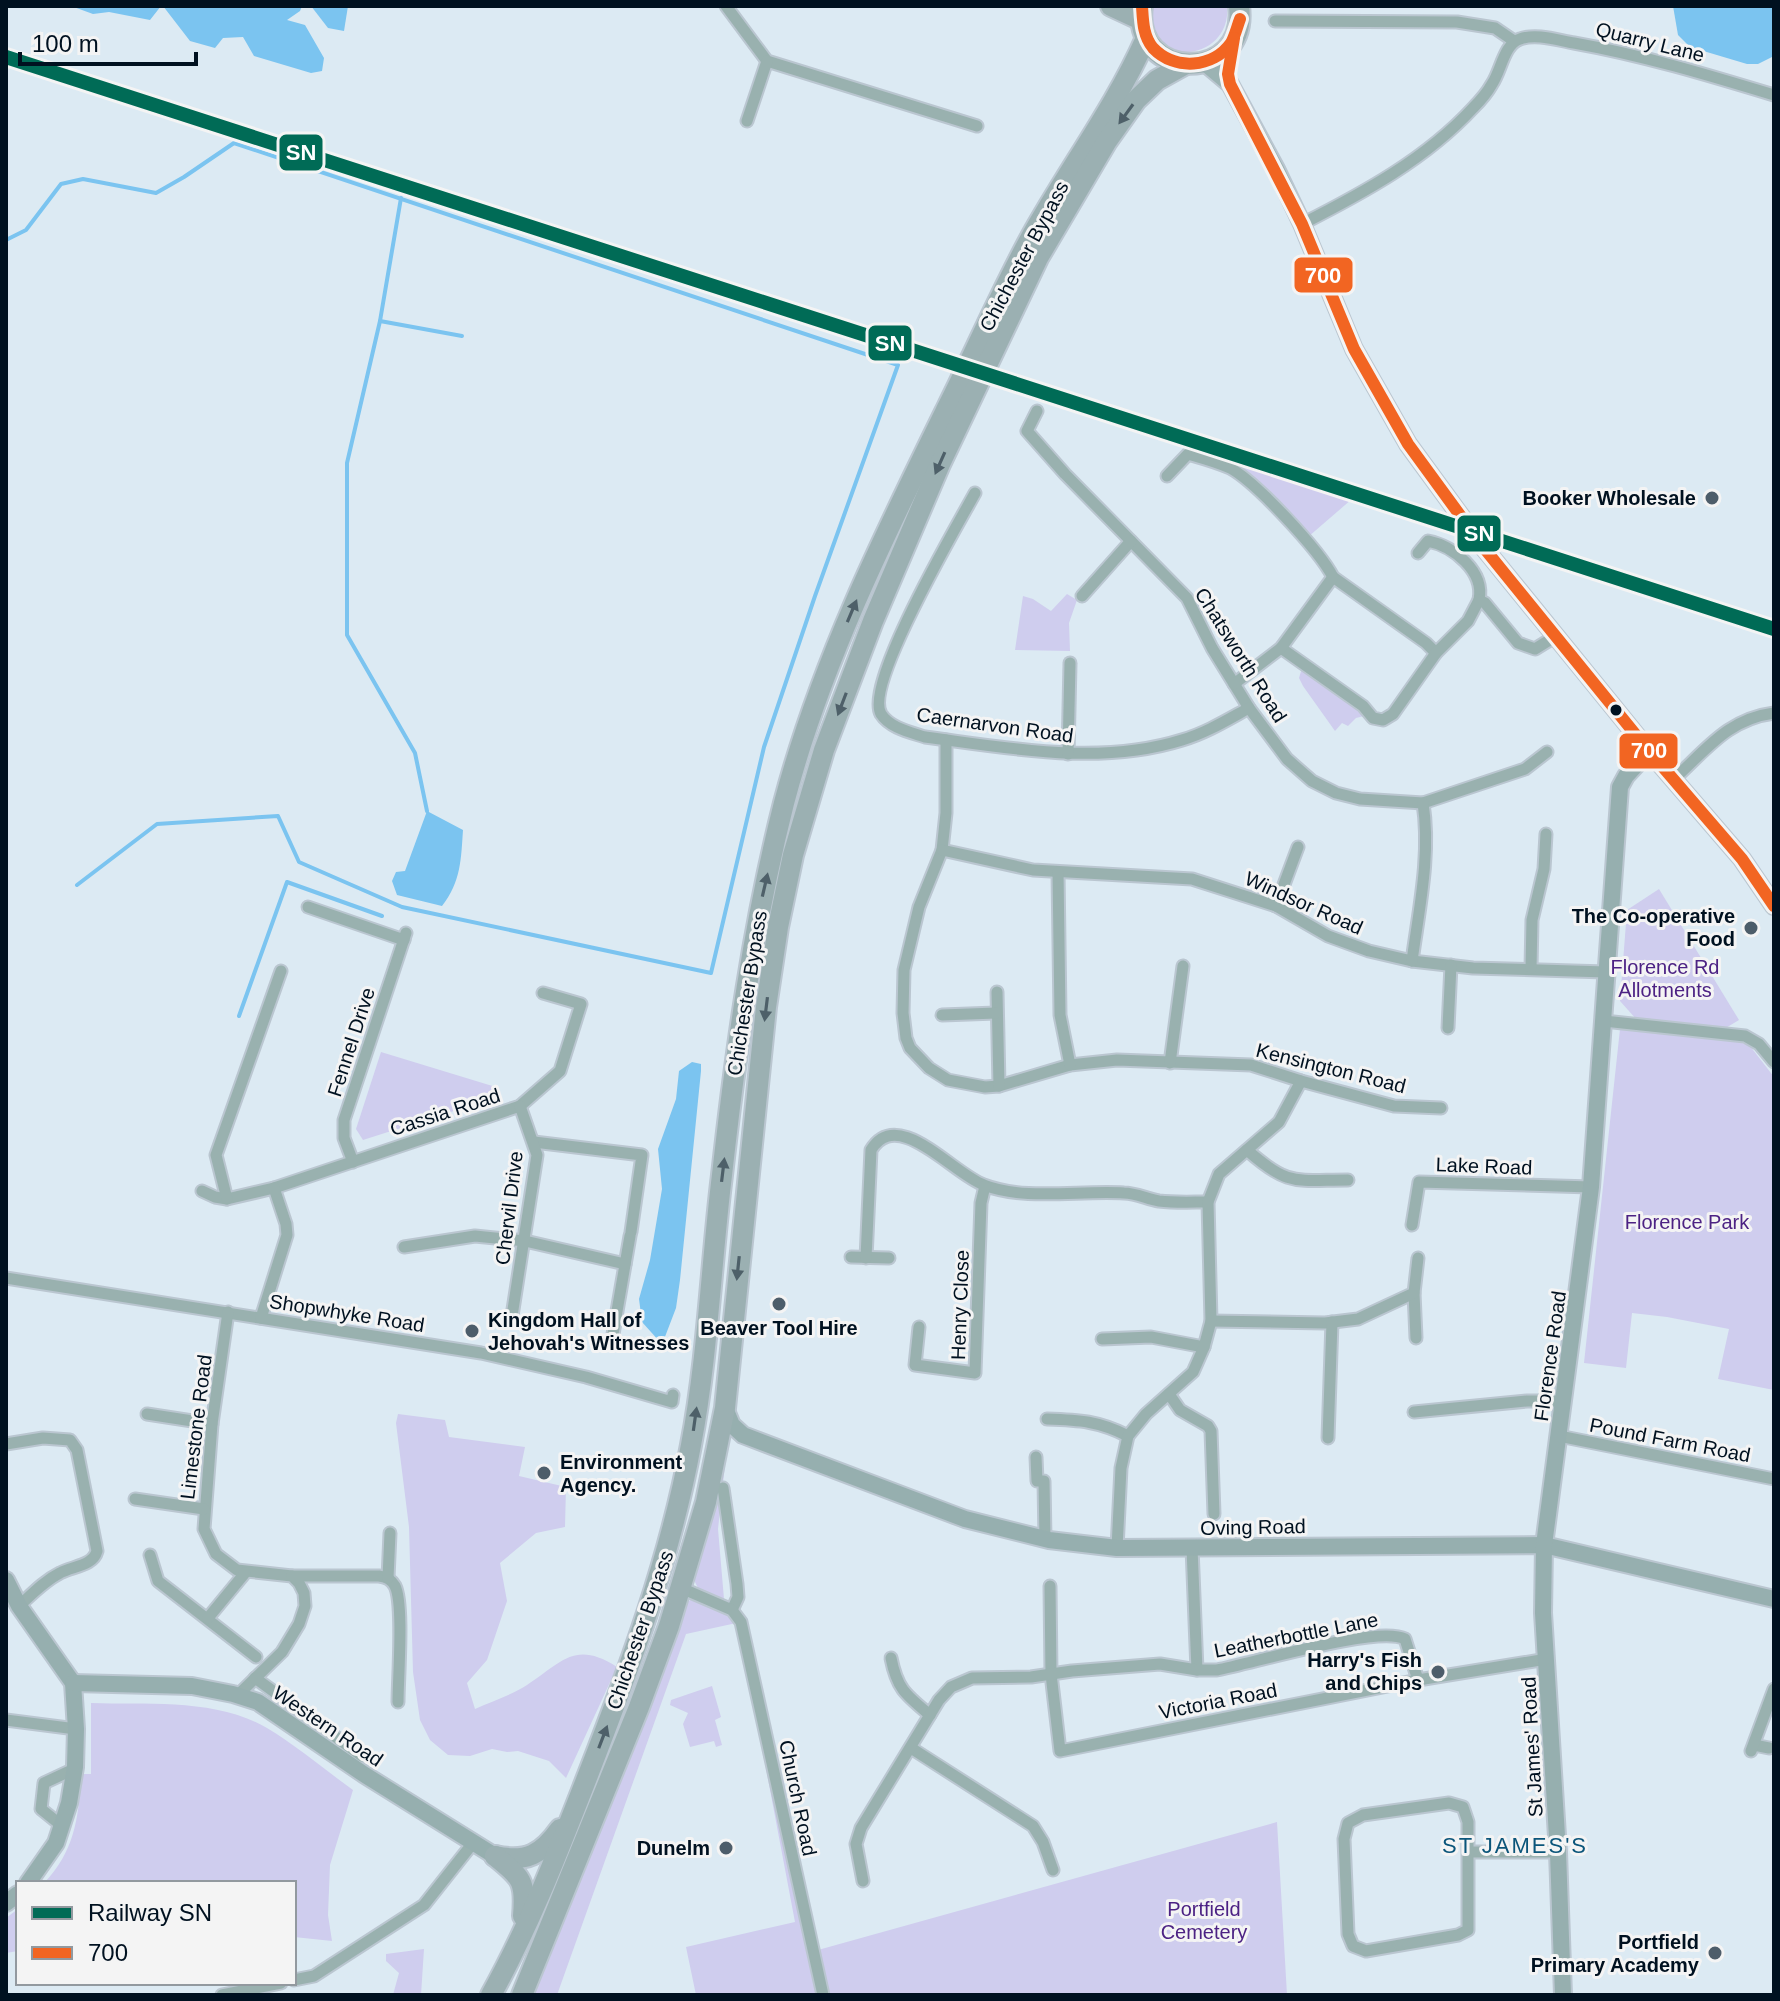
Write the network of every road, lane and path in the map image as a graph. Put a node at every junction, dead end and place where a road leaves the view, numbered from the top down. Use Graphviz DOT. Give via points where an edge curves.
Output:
graph roads {
  1 [pos="726,6"];
  2 [pos="1111,6"];
  3 [pos="1239,6"];
  4 [pos="1143,21"];
  5 [pos="1275,21"];
  6 [pos="1234,38"];
  7 [pos="1514,41"];
  8 [pos="767,61"];
  9 [pos="1205,63"];
  10 [pos="1184,65"];
  11 [pos="1230,84"];
  12 [pos="1774,95"];
  13 [pos="747,121"];
  14 [pos="977,126"];
  15 [pos="1302,224"];
  16 [pos="991,337"];
  17 [pos="966,389"];
  18 [pos="1037,411"];
  19 [pos="1167,476"];
  20 [pos="975,493"];
  21 [pos="1131,541"];
  22 [pos="1418,553"];
  23 [pos="1333,577"];
  24 [pos="1082,596"];
  25 [pos="1479,600"];
  26 [pos="1556,636"];
  27 [pos="1281,648"];
  28 [pos="1436,653"];
  29 [pos="1070,663"];
  30 [pos="1234,684"];
  31 [pos="1249,708"];
  32 [pos="1774,713"];
  33 [pos="946,740"];
  34 [pos="1649,751"];
  35 [pos="1547,752"];
  36 [pos="1068,754"];
  37 [pos="1674,779"];
  38 [pos="1423,803"];
  39 [pos="1546,834"];
  40 [pos="1298,847"];
  41 [pos="942,850"];
  42 [pos="1058,872"];
  43 [pos="1276,906"];
  44 [pos="1774,906"];
  45 [pos="308,907"];
  46 [pos="1412,961"];
  47 [pos="1451,965"];
  48 [pos="1183,966"];
  49 [pos="1531,968"];
  50 [pos="281,971"];
  51 [pos="1606,972"];
  52 [pos="997,992"];
  53 [pos="543,993"];
  54 [pos="996,1013"];
  55 [pos="942,1015"];
  56 [pos="1604,1021"];
  57 [pos="1448,1028"];
  58 [pos="1774,1062"];
  59 [pos="1170,1063"];
  60 [pos="1070,1065"];
  61 [pos="1301,1081"];
  62 [pos="999,1086"];
  63 [pos="520,1106"];
  64 [pos="1441,1108"];
  65 [pos="534,1142"];
  66 [pos="1247,1150"];
  67 [pos="353,1162"];
  68 [pos="1348,1180"];
  69 [pos="985,1186"];
  70 [pos="1591,1187"];
  71 [pos="274,1188"];
  72 [pos="202,1191"];
  73 [pos="227,1199"];
  74 [pos="1208,1202"];
  75 [pos="1412,1225"];
  76 [pos="525,1241"];
  77 [pos="404,1247"];
  78 [pos="851,1257"];
  79 [pos="866,1258"];
  80 [pos="889,1258"];
  81 [pos="1418,1258"];
  82 [pos="625,1264"];
  83 [pos="6,1278"];
  84 [pos="1414,1293"];
  85 [pos="228,1312"];
  86 [pos="512,1316"];
  87 [pos="261,1318"];
  88 [pos="1211,1321"];
  89 [pos="1329,1323"];
  90 [pos="919,1327"];
  91 [pos="1416,1338"];
  92 [pos="1102,1339"];
  93 [pos="612,1340"];
  94 [pos="1204,1347"];
  95 [pos="1169,1394"];
  96 [pos="673,1395"];
  97 [pos="1563,1401"];
  98 [pos="725,1408"];
  99 [pos="1414,1412"];
  100 [pos="147,1414"];
  101 [pos="1047,1419"];
  102 [pos="212,1424"];
  103 [pos="746,1436"];
  104 [pos="1128,1436"];
  105 [pos="1559,1436"];
  106 [pos="1328,1438"];
  107 [pos="6,1444"];
  108 [pos="716,1457"];
  109 [pos="1036,1457"];
  110 [pos="1774,1479"];
  111 [pos="723,1488"];
  112 [pos="135,1499"];
  113 [pos="204,1509"];
  114 [pos="1214,1514"];
  115 [pos="390,1533"];
  116 [pos="1045,1539"];
  117 [pos="1544,1545"];
  118 [pos="1117,1548"];
  119 [pos="1192,1548"];
  120 [pos="150,1555"];
  121 [pos="245,1573"];
  122 [pos="292,1576"];
  123 [pos="388,1578"];
  124 [pos="6,1580"];
  125 [pos="1050,1586"];
  126 [pos="681,1588"];
  127 [pos="1774,1599"];
  128 [pos="19,1606"];
  129 [pos="732,1610"];
  130 [pos="208,1618"];
  131 [pos="256,1657"];
  132 [pos="891,1658"];
  133 [pos="1547,1659"];
  134 [pos="1197,1670"];
  135 [pos="1051,1674"];
  136 [pos="255,1678"];
  137 [pos="1418,1680"];
  138 [pos="73,1683"];
  139 [pos="1774,1689"];
  140 [pos="238,1695"];
  141 [pos="398,1702"];
  142 [pos="930,1715"];
  143 [pos="6,1720"];
  144 [pos="76,1729"];
  145 [pos="911,1748"];
  146 [pos="1769,1748"];
  147 [pos="362,1756"];
  148 [pos="74,1769"];
  149 [pos="574,1809"];
  150 [pos="62,1826"];
  151 [pos="473,1843"];
  152 [pos="1469,1852"];
  153 [pos="1558,1852"];
  154 [pos="495,1856"];
  155 [pos="1053,1870"];
  156 [pos="29,1881"];
  157 [pos="863,1881"];
  158 [pos="522,1932"];
  159 [pos="296,1980"];
  160 [pos="271,1985"];
  161 [pos="222,1995"];
  162 [pos="491,1995"];
  163 [pos="522,1995"];
  164 [pos="823,1995"];
  165 [pos="1563,1995"];
  1 -- 8 [label="street"];
  2 -- 4 [label="highway"];
  3 -- 6 [label="highway"];
  4 -- 10 [label="highway" via="1162,56"];
  4 -- 16 [label="highway, Chichester Bypass" via="1126,83 1035,229"];
  5 -- 7 [label="street" via="1457,22 1495,28"];
  6 -- 9 [label="highway"];
  6 -- 11 [label="main road"];
  7 -- 12 [label="street, Quarry Lane" via="1543,37 1615,50"];
  7 -- 15 [label="street" via="1491,86 1458,123 1396,172"];
  8 -- 13 [label="street"];
  8 -- 14 [label="street"];
  9 -- 10 [label="highway"];
  9 -- 11 [label="main road"];
  10 -- 16 [label="highway, Chichester Bypass, one-way" via="1143,92 1107,141"];
  11 -- 15 [label="main road"];
  15 -- 26 [label="main road" via="1367,376 1408,444"];
  16 -- 17 [label="highway, Chichester Bypass"];
  17 -- 98 [label="highway, Chichester Bypass, one-way" via="824,750 793,855 766,1007"];
  149 -- 17 [label="highway, Chichester Bypass, one-way" via="665,1561 690,1451 744,1003 785,798 851,611"];
  18 -- 21 [label="street, Chatsworth Road" via="1027,431"];
  19 -- 23 [label="street" via="1188,454 1228,467 1286,520"];
  20 -- 33 [label="street, Caernarvon Road" via="902,631 880,691 879,706 890,722"];
  21 -- 24 [label="street"];
  21 -- 30 [label="street, Chatsworth Road" via="1187,598"];
  22 -- 25 [label="street" via="1428,541 1452,551 1477,579"];
  23 -- 27 [label="street"];
  23 -- 28 [label="street"];
  25 -- 26 [label="street" via="1523,646 1535,649"];
  25 -- 28 [label="street" via="1468,621"];
  26 -- 34 [label="main road"];
  27 -- 28 [label="street" via="1373,718 1383,720 1393,714"];
  27 -- 30 [label="street"];
  29 -- 36 [label="street"];
  30 -- 31 [label="street, Chatsworth Road"];
  31 -- 36 [label="street, Caernarvon Road" via="1182,740 1108,754"];
  31 -- 38 [label="street, Chatsworth Road" via="1287,759 1312,781 1360,799"];
  32 -- 37 [label="street" via="1731,726"];
  33 -- 36 [label="street, Caernarvon Road"];
  33 -- 41 [label="street"];
  34 -- 37 [label="main road"];
  34 -- 51 [label="main road, Florence Road" via="1620,787"];
  35 -- 38 [label="street, Chatsworth Road" via="1525,769"];
  37 -- 44 [label="main road"];
  38 -- 46 [label="street" via="1425,858"];
  39 -- 49 [label="street" via="1532,920"];
  40 -- 43 [label="street"];
  41 -- 42 [label="street, Windsor Road"];
  41 -- 62 [label="street" via="919,907 904,970 906,1038 929,1068 948,1080"];
  42 -- 43 [label="street, Windsor Road" via="1192,879"];
  42 -- 60 [label="street" via="1060,1015"];
  43 -- 46 [label="street, Windsor Road" via="1328,936"];
  45 -- 67 [label="street, Fennel Drive" via="405,937 344,1120"];
  46 -- 47 [label="street, Windsor Road"];
  47 -- 49 [label="street, Windsor Road"];
  47 -- 57 [label="street"];
  48 -- 59 [label="street"];
  49 -- 51 [label="street, Windsor Road"];
  50 -- 73 [label="street" via="216,1155"];
  51 -- 56 [label="main road, Florence Road"];
  52 -- 54 [label="street"];
  53 -- 63 [label="street, Cassia Road" via="581,1004 560,1071"];
  54 -- 55 [label="street"];
  54 -- 62 [label="street"];
  56 -- 58 [label="street" via="1745,1036"];
  56 -- 70 [label="main road, Florence Road"];
  59 -- 60 [label="street, Kensington Road" via="1117,1060"];
  59 -- 61 [label="street, Kensington Road" via="1251,1065"];
  60 -- 62 [label="street, Kensington Road"];
  61 -- 64 [label="street, Kensington Road" via="1394,1106"];
  61 -- 66 [label="street" via="1279,1122"];
  63 -- 65 [label="street, Chervil Drive"];
  63 -- 67 [label="street, Cassia Road"];
  65 -- 76 [label="street, Chervil Drive" via="537,1155"];
  65 -- 82 [label="street" via="642,1155"];
  66 -- 68 [label="street" via="1288,1180"];
  66 -- 74 [label="street" via="1219,1174"];
  67 -- 71 [label="street, Cassia Road"];
  69 -- 74 [label="street"];
  69 -- 79 [label="street" via="910,1138 887,1135 871,1150"];
  69 -- 90 [label="street, Henry Close" via="975,1373 915,1365"];
  70 -- 75 [label="street, Lake Road" via="1419,1182"];
  70 -- 97 [label="main road, Florence Road"];
  71 -- 73 [label="street, Cassia Road"];
  71 -- 87 [label="street" via="287,1235"];
  72 -- 73 [label="street"];
  74 -- 88 [label="street"];
  76 -- 77 [label="street" via="475,1236"];
  76 -- 82 [label="street"];
  76 -- 86 [label="street, Chervil Drive"];
  78 -- 79 [label="street"];
  79 -- 80 [label="street"];
  81 -- 84 [label="street"];
  82 -- 93 [label="street"];
  83 -- 85 [label="street, Shopwhyke Road"];
  84 -- 89 [label="street" via="1358,1319"];
  84 -- 91 [label="street"];
  85 -- 87 [label="street, Shopwhyke Road"];
  85 -- 102 [label="street, Limestone Road"];
  87 -- 96 [label="street, Shopwhyke Road" via="529,1363 672,1402"];
  88 -- 89 [label="street"];
  88 -- 94 [label="street"];
  89 -- 106 [label="street"];
  92 -- 94 [label="street" via="1151,1337"];
  94 -- 95 [label="street" via="1193,1372"];
  95 -- 104 [label="street"];
  95 -- 114 [label="street" via="1180,1410 1211,1431"];
  97 -- 99 [label="street"];
  97 -- 105 [label="main road, Florence Road"];
  98 -- 103 [label="main road" via="735,1430"];
  98 -- 108 [label="highway, Chichester Bypass"];
  100 -- 102 [label="street"];
  101 -- 104 [label="street" via="1097,1423"];
  102 -- 113 [label="street, Limestone Road"];
  103 -- 108 [label="main road" via="733,1439"];
  103 -- 116 [label="main road, Oving Road" via="932,1509"];
  104 -- 118 [label="street"];
  105 -- 110 [label="street, Pound Farm Road"];
  105 -- 117 [label="main road, Florence Road"];
  107 -- 128 [label="street" via="70,1440 77,1450 97,1551 96,1557 55,1576"];
  108 -- 126 [label="highway, Chichester Bypass"];
  109 -- 116 [label="street" via="1037,1481 1044,1481"];
  111 -- 129 [label="street, Church Road" via="738,1597"];
  112 -- 113 [label="street"];
  113 -- 121 [label="street, Limestone Road" via="204,1529 216,1554"];
  115 -- 123 [label="street"];
  116 -- 118 [label="main road, Oving Road"];
  117 -- 119 [label="main road, Oving Road"];
  117 -- 127 [label="main road, Oving Road"];
  117 -- 133 [label="main road, St James' Road"];
  118 -- 119 [label="main road, Oving Road"];
  119 -- 134 [label="street, Leatherbottle Lane"];
  120 -- 130 [label="street" via="158,1581"];
  121 -- 122 [label="street"];
  121 -- 130 [label="street"];
  122 -- 123 [label="street"];
  122 -- 136 [label="street" via="304,1593 299,1624 282,1652"];
  123 -- 141 [label="street" via="398,1595"];
  124 -- 128 [label="main road"];
  125 -- 135 [label="street, Victoria Road"];
  126 -- 129 [label="street"];
  126 -- 163 [label="highway, Chichester Bypass" via="639,1707"];
  128 -- 138 [label="main road"];
  129 -- 164 [label="street, Church Road" via="741,1622"];
  130 -- 131 [label="street"];
  132 -- 142 [label="street" via="895,1681"];
  133 -- 137 [label="street, Victoria Road"];
  133 -- 153 [label="main road, St James' Road"];
  134 -- 135 [label="street, Leatherbottle Lane" via="1160,1664"];
  134 -- 137 [label="street, Leatherbottle Lane" via="1396,1634 1405,1639"];
  135 -- 137 [label="street, Victoria Road" via="1060,1751"];
  135 -- 142 [label="street, Leatherbottle Lane" via="972,1678 951,1687"];
  136 -- 140 [label="street"];
  136 -- 147 [label="street"];
  138 -- 140 [label="main road, Western Road" via="192,1686"];
  138 -- 144 [label="main road"];
  139 -- 146 [label="street" via="1752,1748"];
  140 -- 151 [label="main road, Western Road" via="258,1702"];
  142 -- 145 [label="street, Leatherbottle Lane"];
  143 -- 144 [label="street"];
  144 -- 148 [label="main road"];
  145 -- 155 [label="street" via="1033,1826"];
  145 -- 157 [label="street, Leatherbottle Lane" via="861,1828 856,1844"];
  148 -- 150 [label="main road"];
  148 -- 150 [label="street" via="44,1783 41,1809"];
  149 -- 154 [label="highway" via="547,1847 520,1858"];
  149 -- 158 [label="highway, Chichester Bypass"];
  150 -- 156 [label="main road"];
  151 -- 154 [label="main road, Western Road"];
  151 -- 159 [label="street" via="424,1905 314,1976"];
  152 -- 152 [label="street" via="1470,1926 1464,1933 1366,1951 1353,1946 1344,1839 1348,1823 1363,1815 1456,1804 1466,1812"];
  152 -- 153 [label="street"];
  153 -- 165 [label="main road, St James' Road"];
  154 -- 158 [label="highway" via="525,1890"];
  158 -- 162 [label="highway, Chichester Bypass"];
  160 -- 161 [label="street"];
}
